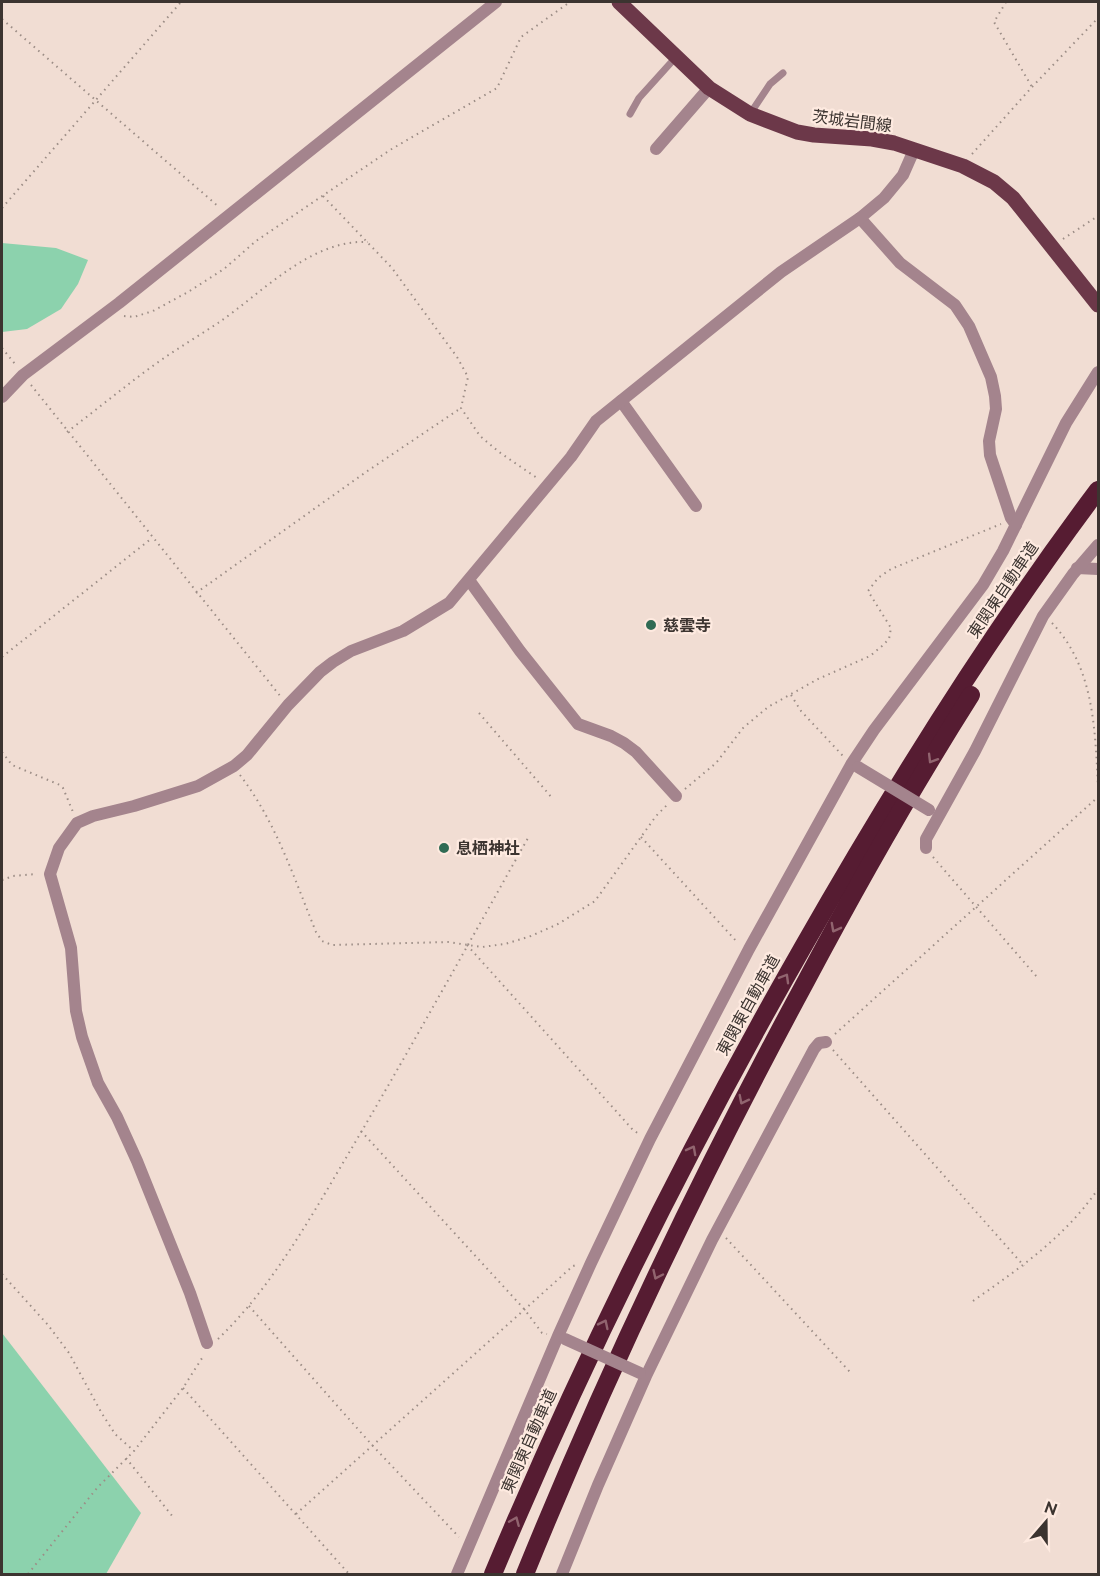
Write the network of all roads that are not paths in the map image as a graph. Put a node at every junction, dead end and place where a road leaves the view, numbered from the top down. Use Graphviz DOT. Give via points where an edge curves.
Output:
graph roads {
  1 [pos="496,2"];
  2 [pos="619,2"];
  3 [pos="676,57"];
  4 [pos="783,73"];
  5 [pos="709,88"];
  6 [pos="630,114"];
  7 [pos="750,114"];
  8 [pos="656,149"];
  9 [pos="914,150"];
  10 [pos="860,218"];
  11 [pos="1098,305"];
  12 [pos="1098,372"];
  13 [pos="2,397"];
  14 [pos="621,400"];
  15 [pos="1098,490"];
  16 [pos="1098,496"];
  17 [pos="696,506"];
  18 [pos="1014,522"];
  19 [pos="1098,545"];
  20 [pos="1077,568"];
  21 [pos="1098,570"];
  22 [pos="469,580"];
  23 [pos="855,765"];
  24 [pos="676,796"];
  25 [pos="935,813"];
  26 [pos="926,848"];
  27 [pos="826,1042"];
  28 [pos="561,1338"];
  29 [pos="207,1343"];
  30 [pos="643,1374"];
  31 [pos="457,1575"];
  32 [pos="493,1575"];
  33 [pos="525,1575"];
  34 [pos="562,1575"];
  1 -- 13 [label="street" via="103,316 23,375"];
  2 -- 3 [label="main road, 茨城岩間線"];
  3 -- 5 [label="main road, 茨城岩間線"];
  3 -- 6 [label="lane" via="639,98"];
  4 -- 7 [label="lane" via="770,84"];
  5 -- 7 [label="main road, 茨城岩間線"];
  5 -- 8 [label="street"];
  7 -- 9 [label="main road, 茨城岩間線" via="797,132 872,139"];
  9 -- 10 [label="street" via="903,175"];
  9 -- 11 [label="main road, 茨城岩間線" via="963,166 1005,190"];
  10 -- 14 [label="street" via="781,272"];
  10 -- 18 [label="street" via="900,263 955,305 969,326 991,377 996,409 990,455"];
  12 -- 18 [label="street" via="1066,423"];
  14 -- 17 [label="street"];
  14 -- 22 [label="street" via="596,421"];
  32 -- 15 [label="highway, 東関東自動車道, one-way" via="541,1459 604,1325 745,1049 897,788 1016,603"];
  16 -- 33 [label="highway, 東関東自動車道, one-way" via="916,786 764,1058 628,1335"];
  18 -- 23 [label="street" via="1004,551 983,585 886,713"];
  19 -- 20 [label="street"];
  20 -- 21 [label="street"];
  20 -- 25 [label="street" via="1043,616"];
  22 -- 24 [label="street" via="578,724 624,743"];
  22 -- 29 [label="street" via="449,603 425,619 351,651 320,672 234,766 198,786 77,823 59,848 50,874 70,948 82,1037 98,1083 137,1161"];
  23 -- 25 [label="street, bridge"];
  23 -- 28 [label="street" via="749,949 650,1139 591,1263"];
  25 -- 26 [label="street"];
  27 -- 30 [label="street" via="814,1049"];
  28 -- 30 [label="street, bridge"];
  28 -- 31 [label="street"];
  30 -- 34 [label="street"];
}
